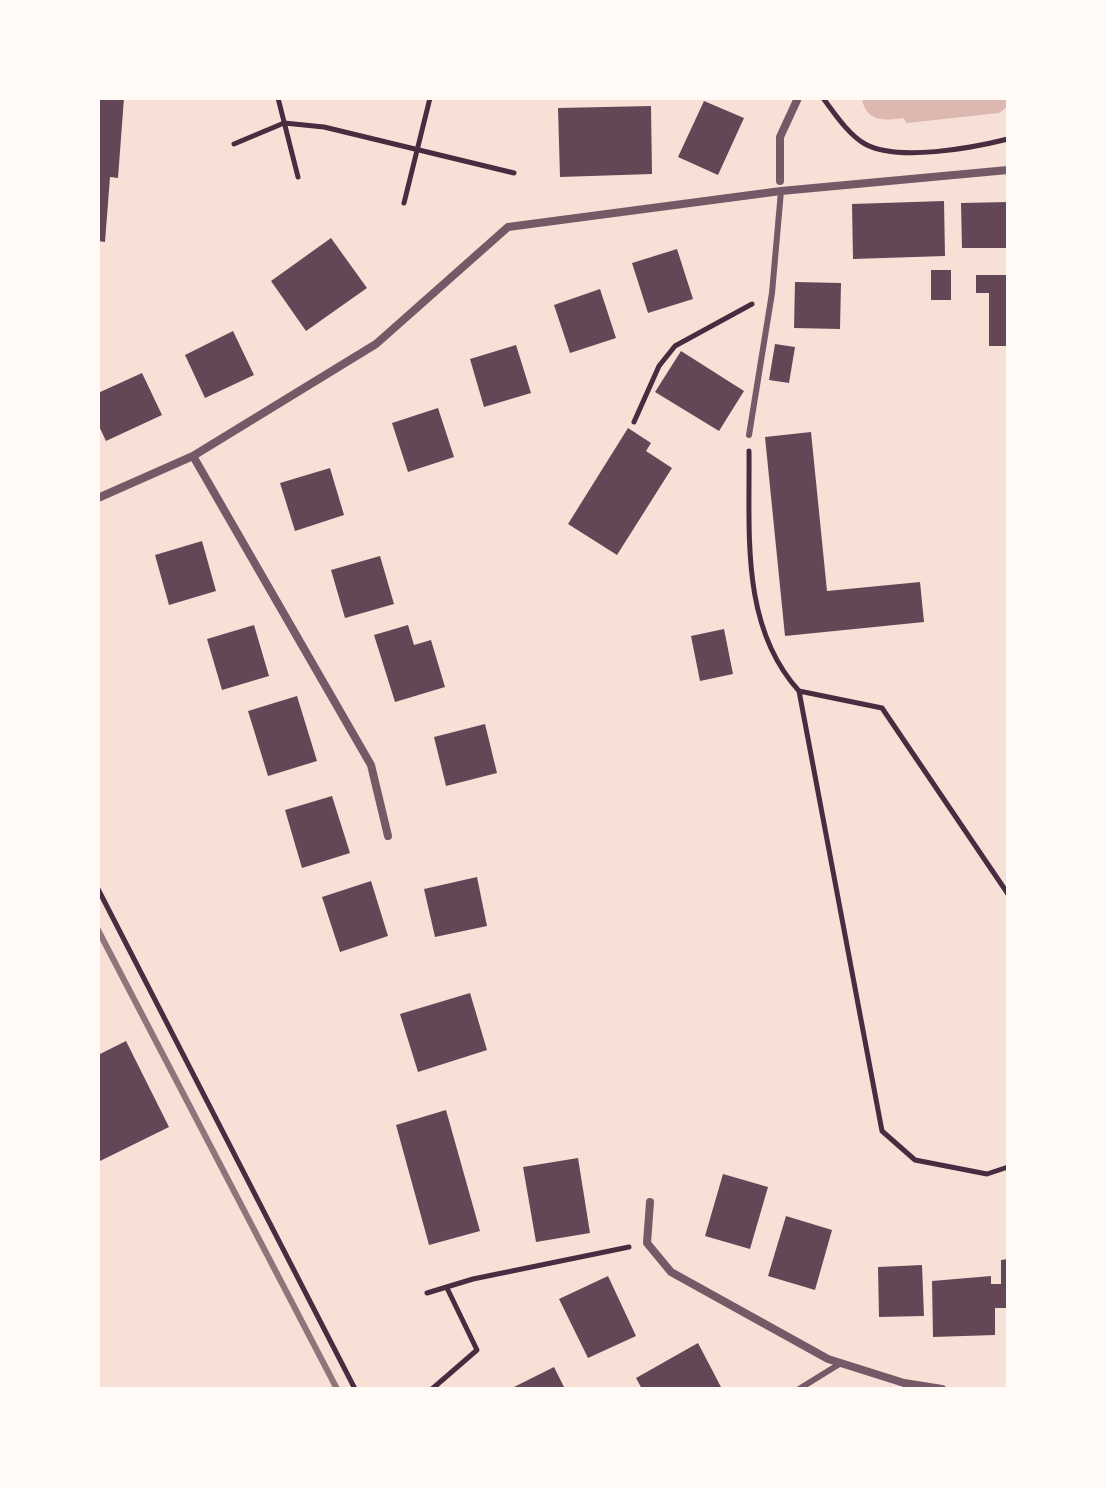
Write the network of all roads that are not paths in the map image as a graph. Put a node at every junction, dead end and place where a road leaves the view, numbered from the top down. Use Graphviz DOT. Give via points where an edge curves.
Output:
graph roads {
  1 [pos="798,98"];
  2 [pos="1008,170"];
  3 [pos="780,181"];
  4 [pos="781,191"];
  5 [pos="749,435"];
  6 [pos="193,456"];
  7 [pos="98,498"];
  8 [pos="388,836"];
  9 [pos="650,1202"];
  10 [pos="841,1363"];
  11 [pos="799,1389"];
  12 [pos="942,1389"];
  1 -- 3 [label="street" via="780,137"];
  2 -- 4 [label="street"];
  4 -- 5 [label="lane" via="772,293"];
  4 -- 6 [label="street" via="508,227 376,344"];
  6 -- 7 [label="street"];
  6 -- 8 [label="street" via="371,765"];
  9 -- 10 [label="street" via="647,1243 671,1272"];
  10 -- 11 [label="lane"];
  10 -- 12 [label="street"];
}
